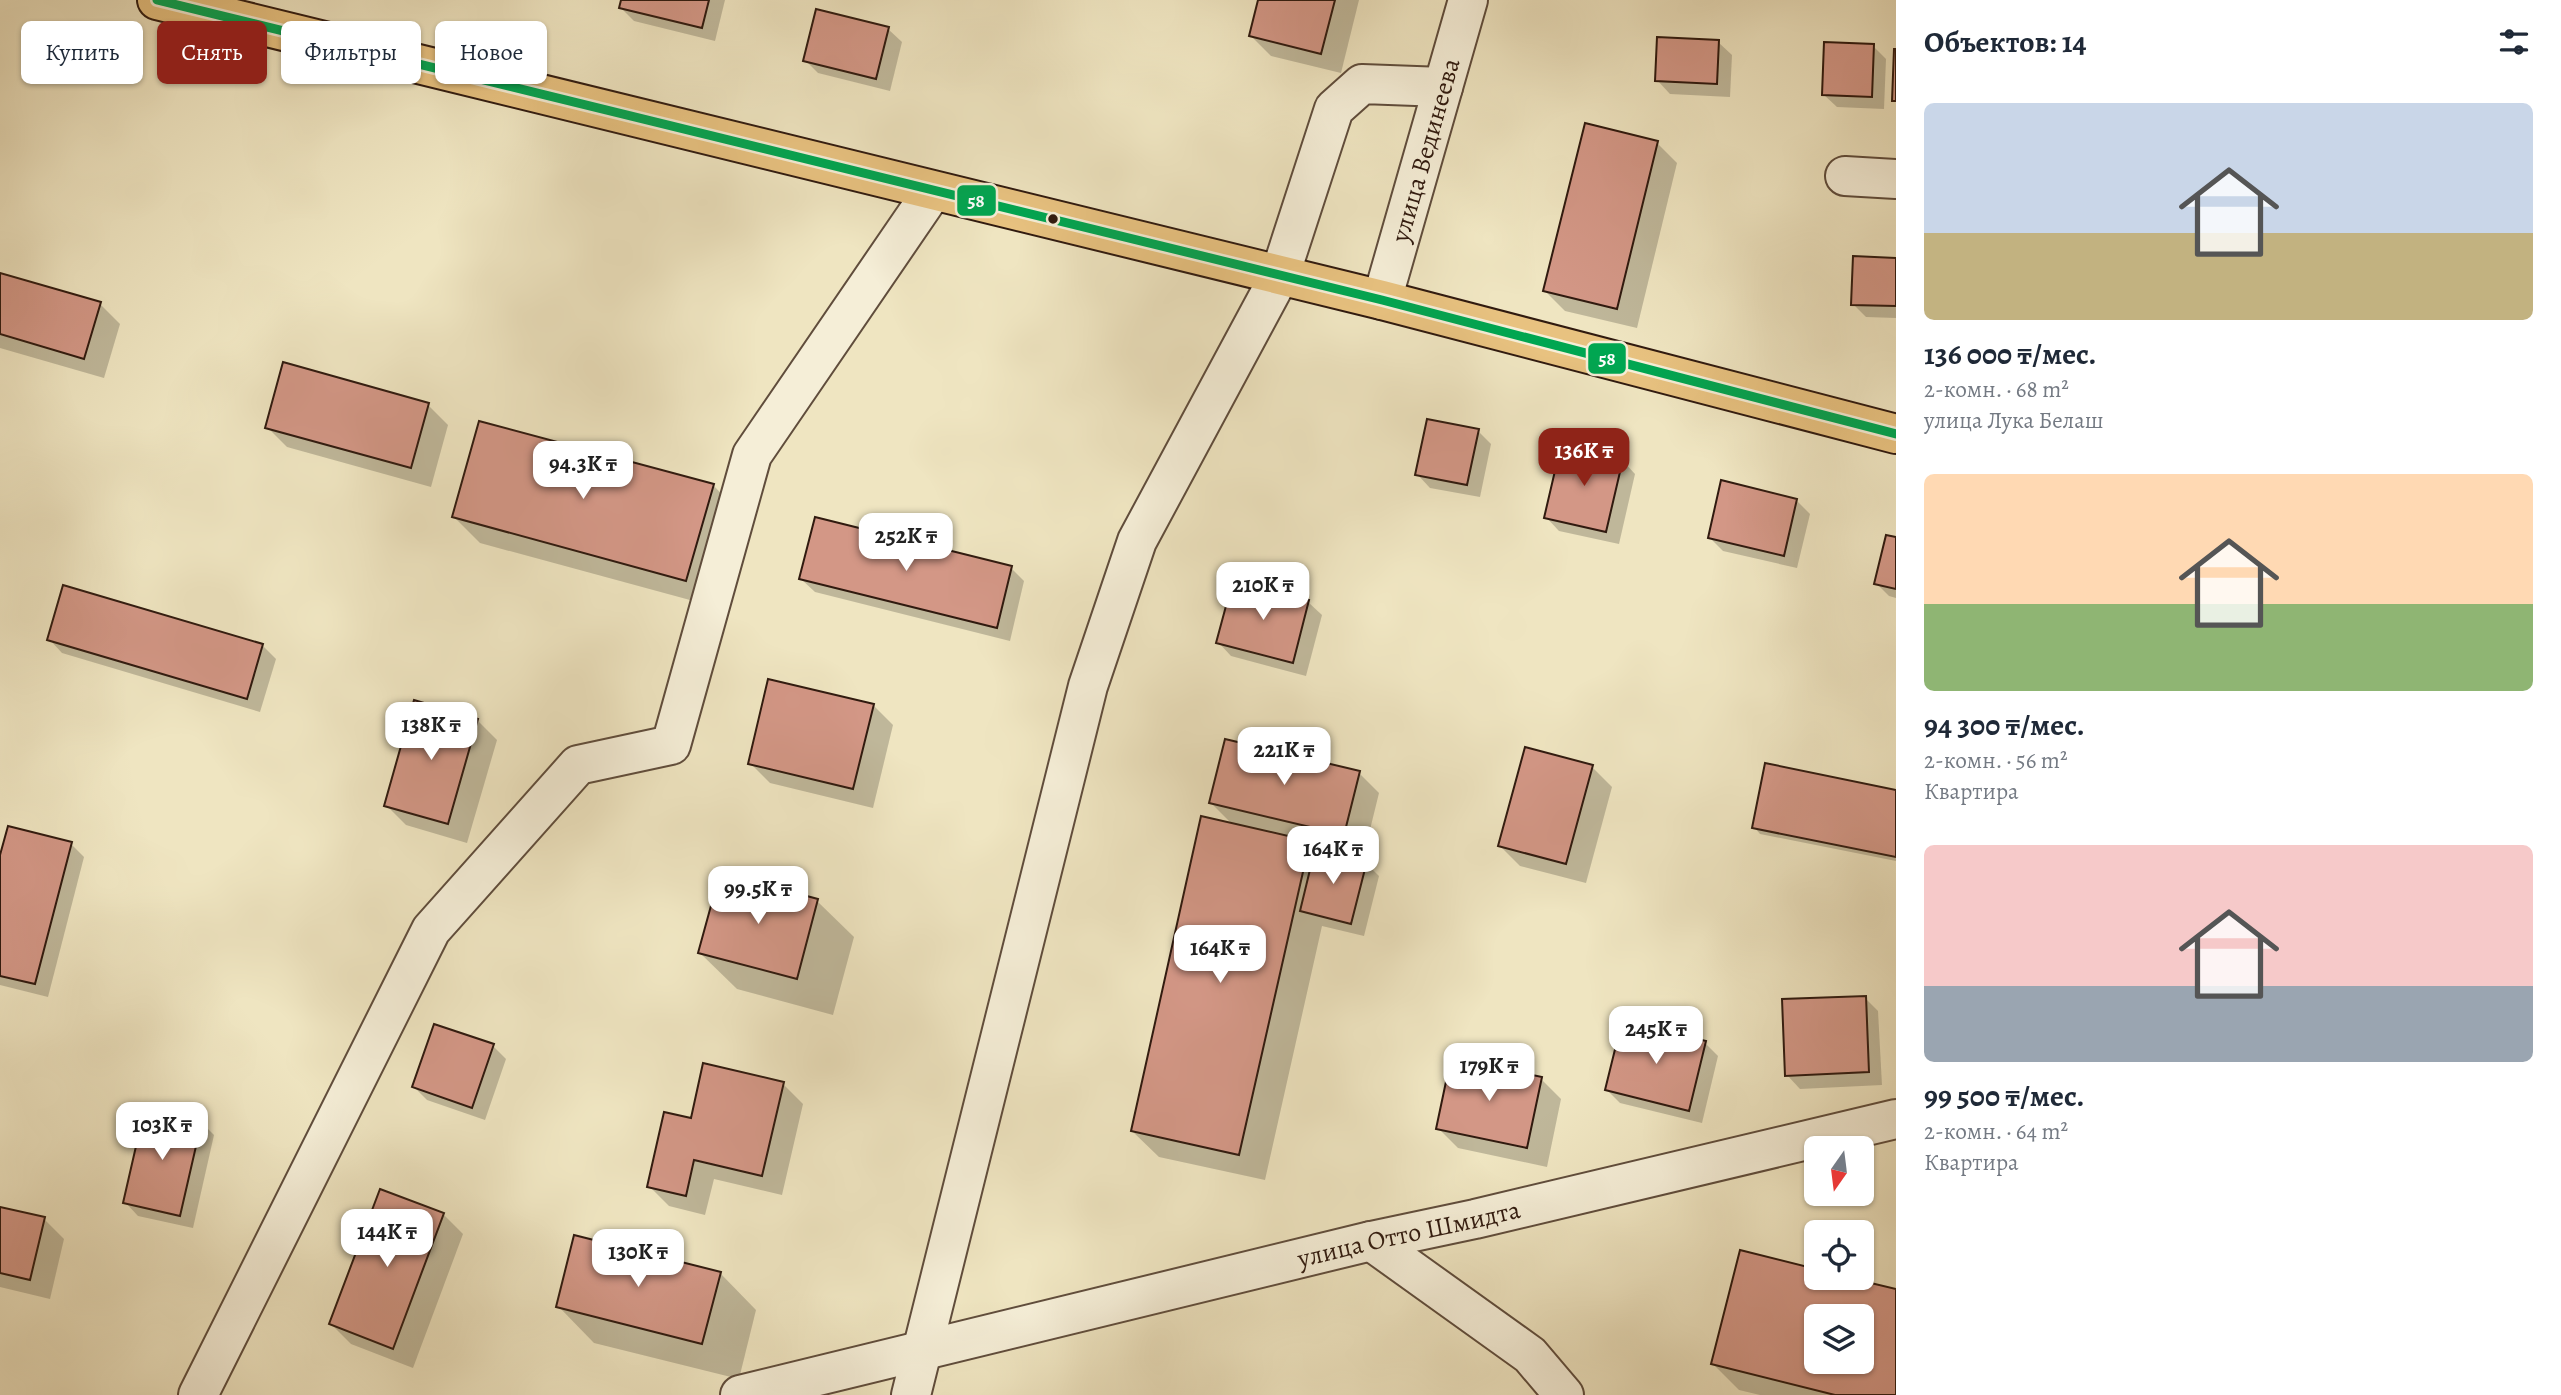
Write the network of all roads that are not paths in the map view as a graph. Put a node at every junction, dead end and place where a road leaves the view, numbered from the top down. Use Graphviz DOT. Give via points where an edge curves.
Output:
graph roads {
  1 [pos="157,0"];
  2 [pos="1468,0"];
  3 [pos="1443,87"];
  4 [pos="1845,176"];
  5 [pos="1896,179"];
  6 [pos="932,192"];
  7 [pos="1280,275"];
  8 [pos="1382,300"];
  9 [pos="1896,434"];
  10 [pos="1896,1119"];
  11 [pos="1371,1241"];
  12 [pos="921,1351"];
  13 [pos="198,1395"];
  14 [pos="740,1395"];
  15 [pos="911,1395"];
  16 [pos="1564,1395"];
  1 -- 6 [label="main road"];
  2 -- 3 [label="street, улица Вединеева"];
  3 -- 7 [label="street" via="1362,84 1334,108"];
  3 -- 8 [label="street, улица Вединеева"];
  4 -- 5 [label="street"];
  6 -- 7 [label="main road"];
  6 -- 13 [label="street" via="752,455 671,746 578,765 431,930"];
  7 -- 8 [label="main road"];
  7 -- 12 [label="street" via="1136,541 1088,686"];
  8 -- 9 [label="main road"];
  10 -- 11 [label="street, улица Отто Шмидта"];
  11 -- 12 [label="street, улица Отто Шмидта"];
  11 -- 16 [label="street" via="1530,1355"];
  12 -- 14 [label="street, улица Отто Шмидта"];
  12 -- 15 [label="street"];
}
